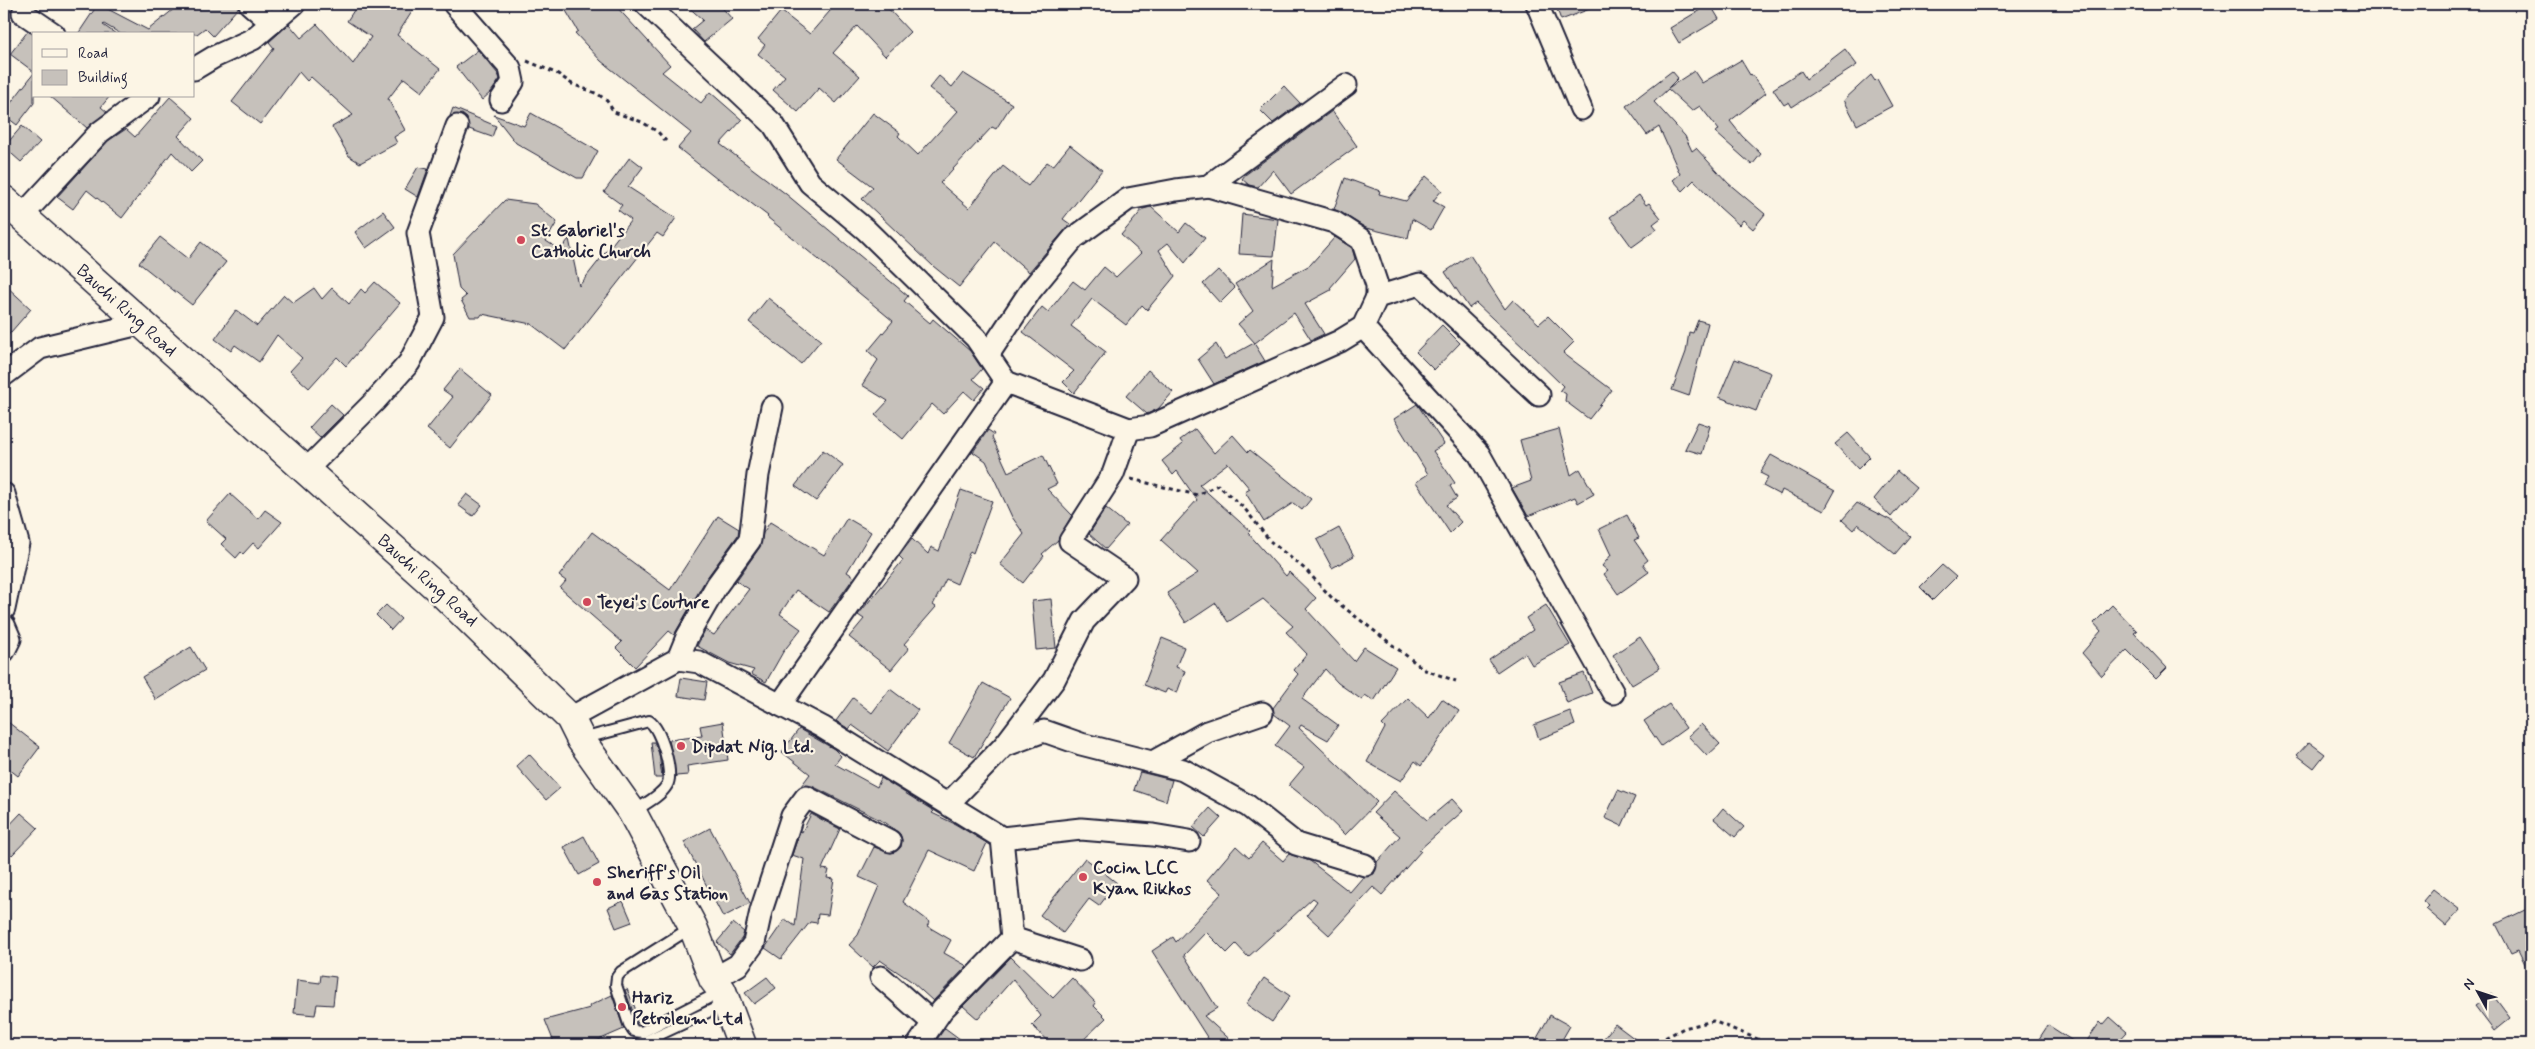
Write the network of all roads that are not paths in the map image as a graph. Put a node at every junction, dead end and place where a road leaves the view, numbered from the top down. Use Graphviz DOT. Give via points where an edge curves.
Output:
graph roads {
  1 [pos="250,4"];
  2 [pos="294,4"];
  3 [pos="454,4"];
  4 [pos="646,4"];
  5 [pos="1537,4"];
  6 [pos="23,14"];
  7 [pos="272,23"];
  8 [pos="51,32"];
  9 [pos="195,68"];
  10 [pos="1346,85"];
  11 [pos="136,99"];
  12 [pos="501,100"];
  13 [pos="1581,109"];
  14 [pos="457,126"];
  15 [pos="1208,186"];
  16 [pos="12,209"];
  17 [pos="1377,297"];
  18 [pos="143,323"];
  19 [pos="1363,327"];
  20 [pos="988,356"];
  21 [pos="4,375"];
  22 [pos="1006,382"];
  23 [pos="1539,395"];
  24 [pos="772,407"];
  25 [pos="1129,429"];
  26 [pos="305,471"];
  27 [pos="4,494"];
  28 [pos="4,609"];
  29 [pos="4,625"];
  30 [pos="4,651"];
  31 [pos="678,659"];
  32 [pos="1614,694"];
  33 [pos="780,705"];
  34 [pos="1262,713"];
  35 [pos="576,729"];
  36 [pos="1004,746"];
  37 [pos="1153,762"];
  38 [pos="948,804"];
  39 [pos="632,812"];
  40 [pos="1002,838"];
  41 [pos="890,841"];
  42 [pos="1188,842"];
  43 [pos="1365,865"];
  44 [pos="693,927"];
  45 [pos="1012,938"];
  46 [pos="1080,960"];
  47 [pos="881,977"];
  48 [pos="720,991"];
  49 [pos="933,1023"];
  50 [pos="637,1045"];
  51 [pos="742,1045"];
  52 [pos="918,1045"];
  1 -- 7 [label="street"];
  2 -- 7 [label="street"];
  3 -- 12 [label="street" via="510,68 513,82"];
  4 -- 20 [label="street" via="773,124 810,182 866,230 976,338"];
  5 -- 13 [label="street"];
  6 -- 8 [label="street"];
  7 -- 9 [label="street" via="253,39"];
  10 -- 15 [label="street"];
  11 -- 16 [label="street"];
  14 -- 26 [label="street" via="418,233 433,317 408,362 375,401"];
  15 -- 17 [label="street" via="1334,222 1362,240 1377,284"];
  15 -- 20 [label="street" via="1128,199 1074,238 1031,290"];
  16 -- 18 [label="main road, Bauchi Ring Road"];
  17 -- 19 [label="street"];
  17 -- 23 [label="street" via="1420,284"];
  18 -- 21 [label="street" via="40,348"];
  18 -- 26 [label="main road, Bauchi Ring Road"];
  19 -- 25 [label="street" via="1340,341 1150,426"];
  19 -- 32 [label="street" via="1479,454"];
  20 -- 22 [label="street"];
  22 -- 25 [label="street"];
  22 -- 33 [label="street"];
  24 -- 31 [label="street" via="758,475 750,540 717,585"];
  25 -- 36 [label="street" via="1113,474 1070,541 1125,578 1084,621 1054,680"];
  26 -- 35 [label="main road, Bauchi Ring Road" via="435,586"];
  27 -- 28 [label="street" via="18,543"];
  29 -- 30 [label="street" via="10,639"];
  31 -- 33 [label="street" via="699,662"];
  31 -- 35 [label="street"];
  33 -- 38 [label="street"];
  34 -- 37 [label="street" via="1207,732"];
  35 -- 39 [label="main road, Bauchi Ring Road"];
  35 -- 39 [label="lane" via="649,721 655,725 670,776 663,791"];
  36 -- 37 [label="street" via="1044,731"];
  36 -- 38 [label="street"];
  37 -- 43 [label="street" via="1183,770 1248,806 1296,844"];
  38 -- 40 [label="street"];
  39 -- 44 [label="main road, Bauchi Ring Road"];
  40 -- 42 [label="street" via="1081,829 1153,835"];
  40 -- 45 [label="street"];
  41 -- 48 [label="street" via="806,797 792,816 761,911 754,944"];
  44 -- 48 [label="main road, Bauchi Ring Road"];
  44 -- 48 [label="lane" via="617,977 616,985 629,1024 634,1031 642,1032"];
  45 -- 46 [label="street"];
  45 -- 49 [label="street"];
  47 -- 49 [label="street"];
  48 -- 50 [label="lane"];
  48 -- 51 [label="main road, Bauchi Ring Road"];
  49 -- 52 [label="street"];
}
